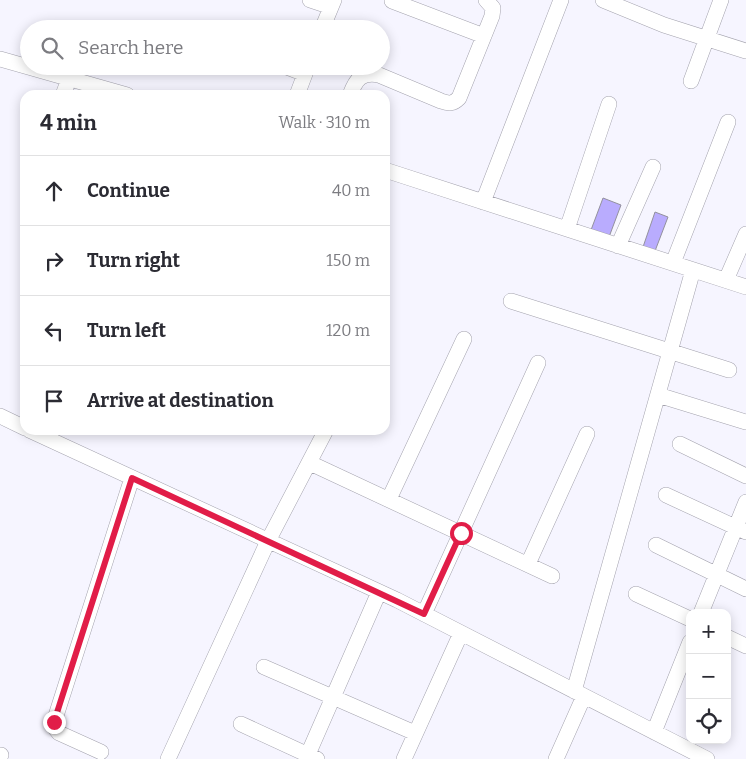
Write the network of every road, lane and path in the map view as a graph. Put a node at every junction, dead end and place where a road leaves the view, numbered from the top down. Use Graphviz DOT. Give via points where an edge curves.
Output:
graph roads {
  1 [pos="310,0"];
  2 [pos="486,0"];
  3 [pos="561,0"];
  4 [pos="603,0"];
  5 [pos="721,0"];
  6 [pos="392,1"];
  7 [pos="332,4"];
  8 [pos="326,20"];
  9 [pos="484,36"];
  10 [pos="708,39"];
  11 [pos="746,51"];
  12 [pos="0,59"];
  13 [pos="20,65"];
  14 [pos="55,75"];
  15 [pos="304,75"];
  16 [pos="366,75"];
  17 [pos="379,75"];
  18 [pos="69,79"];
  19 [pos="691,80"];
  20 [pos="65,90"];
  21 [pos="109,90"];
  22 [pos="300,90"];
  23 [pos="352,90"];
  24 [pos="609,104"];
  25 [pos="728,122"];
  26 [pos="653,167"];
  27 [pos="390,172"];
  28 [pos="483,202"];
  29 [pos="567,229"];
  30 [pos="746,234"];
  31 [pos="618,246"];
  32 [pos="673,263"];
  33 [pos="693,270"];
  34 [pos="726,280"];
  35 [pos="746,287"];
  36 [pos="511,301"];
  37 [pos="464,339"];
  38 [pos="670,352"];
  39 [pos="538,363"];
  40 [pos="729,370"];
  41 [pos="658,395"];
  42 [pos="0,416"];
  43 [pos="746,422"];
  44 [pos="20,426"];
  45 [pos="587,434"];
  46 [pos="40,435"];
  47 [pos="324,435"];
  48 [pos="680,444"];
  49 [pos="310,462"];
  50 [pos="746,476"];
  51 [pos="132,478"];
  52 [pos="666,495"];
  53 [pos="389,499"];
  54 [pos="746,502"];
  55 [pos="741,530"];
  56 [pos="461,533"];
  57 [pos="268,541"];
  58 [pos="656,546"];
  59 [pos="528,564"];
  60 [pos="717,575"];
  61 [pos="552,576"];
  62 [pos="746,589"];
  63 [pos="379,592"];
  64 [pos="636,594"];
  65 [pos="704,609"];
  66 [pos="424,614"];
  67 [pos="686,617"];
  68 [pos="461,633"];
  69 [pos="731,639"];
  70 [pos="746,646"];
  71 [pos="686,652"];
  72 [pos="264,667"];
  73 [pos="579,694"];
  74 [pos="333,697"];
  75 [pos="241,724"];
  76 [pos="654,732"];
  77 [pos="415,733"];
  78 [pos="101,752"];
  79 [pos="310,758"];
  80 [pos="168,759"];
  81 [pos="404,759"];
  82 [pos="556,759"];
  83 [pos="706,759"];
  1 -- 7 [label="street"];
  2 -- 9 [label="street" via="493,8"];
  3 -- 28 [label="street"];
  4 -- 10 [label="street"];
  5 -- 10 [label="street"];
  6 -- 9 [label="street"];
  7 -- 8 [label="street"];
  9 -- 17 [label="street" via="459,98 454,103 441,101"];
  10 -- 11 [label="street"];
  10 -- 19 [label="street"];
  12 -- 13 [label="street"];
  14 -- 18 [label="street"];
  15 -- 22 [label="street"];
  16 -- 23 [label="street" via="359,78"];
  18 -- 20 [label="street"];
  18 -- 21 [label="street"];
  24 -- 29 [label="street"];
  25 -- 32 [label="street"];
  26 -- 31 [label="street"];
  27 -- 28 [label="street"];
  28 -- 29 [label="street"];
  29 -- 31 [label="street"];
  30 -- 34 [label="street"];
  31 -- 32 [label="street"];
  32 -- 33 [label="street"];
  33 -- 34 [label="street"];
  33 -- 38 [label="street"];
  34 -- 35 [label="street"];
  36 -- 38 [label="street"];
  37 -- 53 [label="street"];
  38 -- 40 [label="street"];
  38 -- 41 [label="street"];
  39 -- 56 [label="street"];
  41 -- 43 [label="street"];
  41 -- 73 [label="street"];
  42 -- 44 [label="street"];
  45 -- 59 [label="street"];
  46 -- 51 [label="street"];
  47 -- 49 [label="street"];
  48 -- 50 [label="street"];
  49 -- 53 [label="street"];
  49 -- 57 [label="street"];
  51 -- 57 [label="street"];
  51 -- 78 [label="street" via="54,722 59,733"];
  52 -- 55 [label="street"];
  53 -- 56 [label="street"];
  54 -- 55 [label="street"];
  55 -- 60 [label="street"];
  56 -- 59 [label="street"];
  56 -- 66 [label="street"];
  57 -- 63 [label="street"];
  57 -- 80 [label="street"];
  58 -- 60 [label="street"];
  59 -- 61 [label="street"];
  60 -- 62 [label="street"];
  60 -- 65 [label="street"];
  63 -- 66 [label="street"];
  63 -- 74 [label="street"];
  64 -- 67 [label="street"];
  66 -- 68 [label="street"];
  68 -- 73 [label="street"];
  68 -- 77 [label="street"];
  69 -- 70 [label="street"];
  71 -- 76 [label="street"];
  72 -- 74 [label="street"];
  73 -- 76 [label="street"];
  73 -- 82 [label="street"];
  74 -- 77 [label="street"];
  74 -- 79 [label="street"];
  75 -- 79 [label="street"];
  76 -- 83 [label="street"];
  77 -- 81 [label="street"];
}
